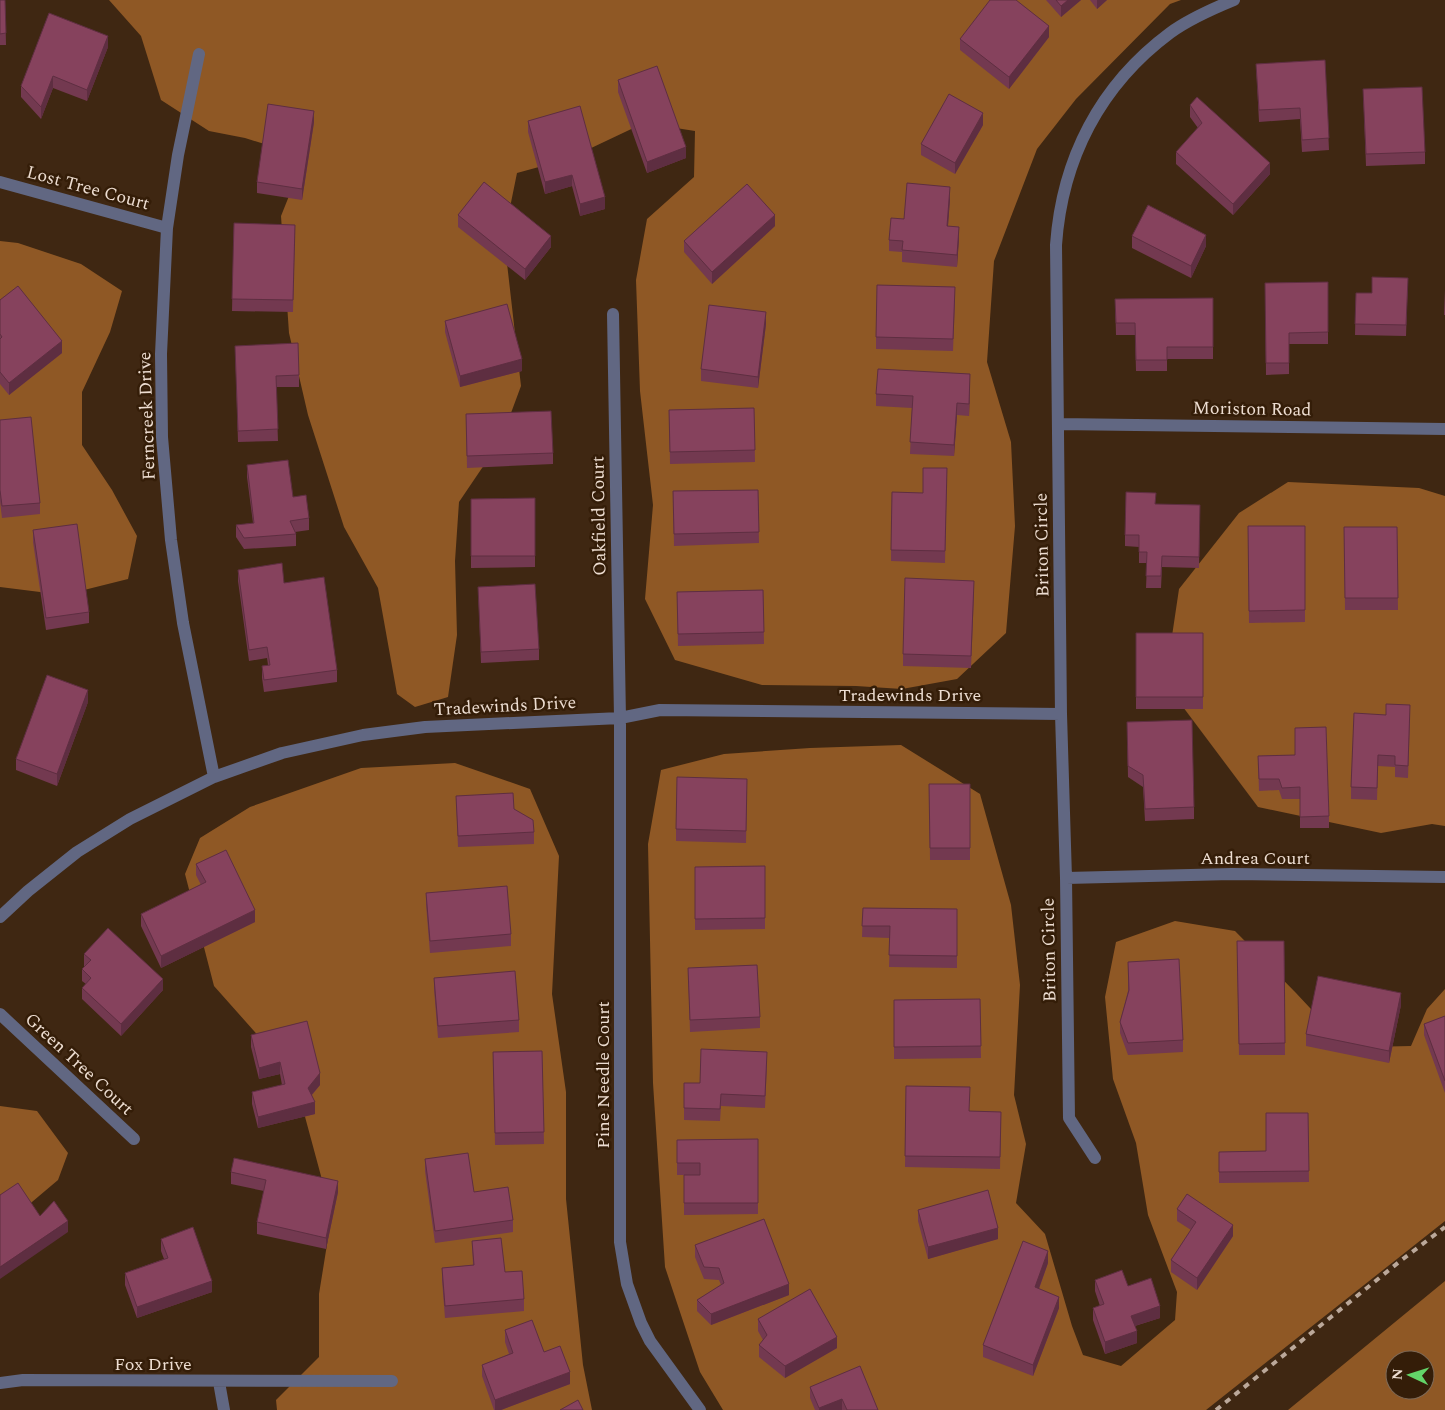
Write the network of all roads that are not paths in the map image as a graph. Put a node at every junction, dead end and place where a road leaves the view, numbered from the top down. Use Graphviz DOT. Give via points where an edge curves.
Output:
graph roads {
  1 [pos="1234,0"];
  2 [pos="199,54"];
  3 [pos="0,182"];
  4 [pos="167,228"];
  5 [pos="613,314"];
  6 [pos="1058,424"];
  7 [pos="1445,429"];
  8 [pos="1061,714"];
  9 [pos="620,718"];
  10 [pos="214,777"];
  11 [pos="1445,877"];
  12 [pos="1066,878"];
  13 [pos="0,917"];
  14 [pos="0,1014"];
  15 [pos="134,1139"];
  16 [pos="1095,1158"];
  17 [pos="392,1381"];
  18 [pos="219,1382"];
  19 [pos="0,1383"];
  20 [pos="224,1410"];
  21 [pos="700,1410"];
  1 -- 6 [label="street, Briton Circle" via="1171,32 1139,59 1111,90 1089,125 1072,163 1057,224"];
  2 -- 4 [label="street, Ferncreek Drive"];
  3 -- 4 [label="street, Lost Tree Court"];
  4 -- 10 [label="street, Ferncreek Drive" via="162,427 171,540 183,623"];
  5 -- 9 [label="street, Oakfield Court"];
  6 -- 7 [label="street, Moriston Road"];
  6 -- 8 [label="street, Briton Circle"];
  8 -- 9 [label="street, Tradewinds Drive" via="660,710"];
  8 -- 12 [label="street, Briton Circle"];
  9 -- 10 [label="street, Tradewinds Drive" via="426,727 363,735 282,753"];
  9 -- 21 [label="street, Pine Needle Court" via="620,1242 627,1284 640,1323"];
  10 -- 13 [label="street, Tradewinds Drive" via="130,819 78,852"];
  11 -- 12 [label="street, Andrea Court" via="1232,874"];
  12 -- 16 [label="street, Briton Circle" via="1069,1118"];
  14 -- 15 [label="street, Green Tree Court"];
  17 -- 18 [label="street, Fox Drive"];
  18 -- 19 [label="street, Fox Drive" via="23,1380"];
  18 -- 20 [label="street"];
}
